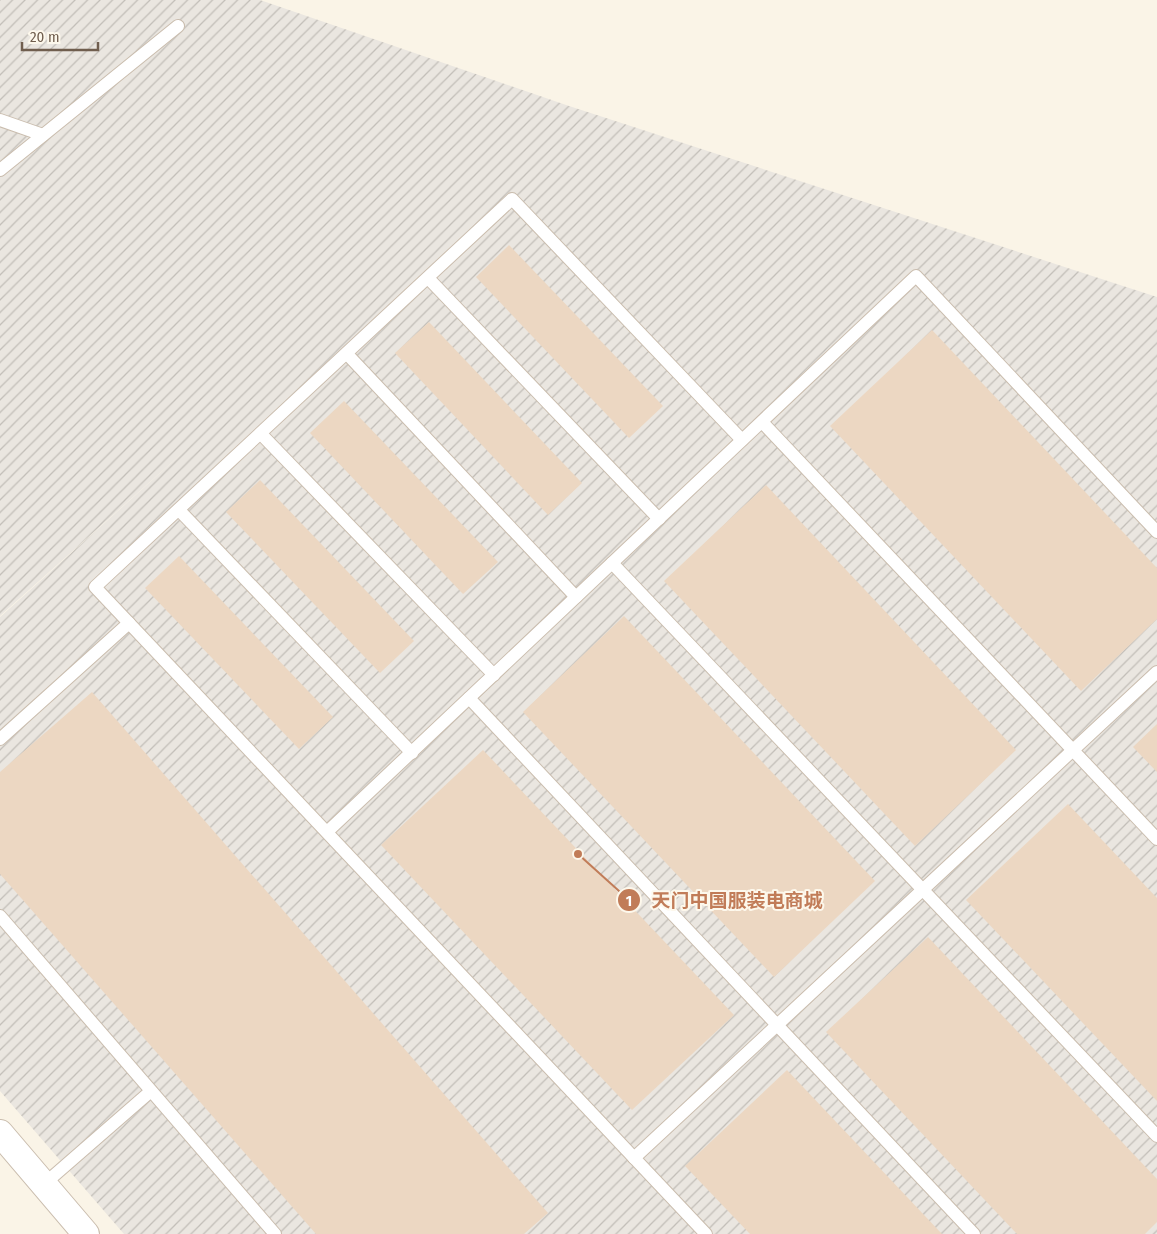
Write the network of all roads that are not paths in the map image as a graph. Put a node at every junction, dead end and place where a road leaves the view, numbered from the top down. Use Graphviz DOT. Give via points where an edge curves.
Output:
graph roads {
  1 [pos="178,26"];
  2 [pos="0,120"];
  3 [pos="43,135"];
  4 [pos="0,170"];
  5 [pos="428,278"];
  6 [pos="346,354"];
  7 [pos="762,422"];
  8 [pos="261,434"];
  9 [pos="742,440"];
  10 [pos="179,510"];
  11 [pos="659,519"];
  12 [pos="1157,532"];
  13 [pos="612,563"];
  14 [pos="576,597"];
  15 [pos="129,623"];
  16 [pos="1157,672"];
  17 [pos="494,675"];
  18 [pos="469,698"];
  19 [pos="0,739"];
  20 [pos="1073,750"];
  21 [pos="412,752"];
  22 [pos="327,832"];
  23 [pos="1157,840"];
  24 [pos="923,890"];
  25 [pos="0,916"];
  26 [pos="777,1025"];
  27 [pos="152,1091"];
  28 [pos="0,1133"];
  29 [pos="1157,1136"];
  30 [pos="634,1158"];
  31 [pos="43,1185"];
  32 [pos="86,1234"];
  33 [pos="275,1234"];
  34 [pos="706,1234"];
  35 [pos="974,1234"];
  1 -- 3 [label="lane"];
  2 -- 3 [label="lane"];
  3 -- 4 [label="lane"];
  5 -- 6 [label="lane"];
  5 -- 9 [label="lane" via="512,199"];
  5 -- 11 [label="lane"];
  6 -- 8 [label="lane"];
  6 -- 14 [label="lane"];
  7 -- 9 [label="lane"];
  7 -- 12 [label="lane" via="916,276"];
  7 -- 20 [label="lane"];
  8 -- 10 [label="lane"];
  8 -- 17 [label="lane"];
  9 -- 11 [label="lane"];
  10 -- 15 [label="lane" via="95,588"];
  10 -- 21 [label="lane"];
  11 -- 13 [label="lane"];
  13 -- 14 [label="lane"];
  13 -- 24 [label="lane"];
  14 -- 17 [label="lane"];
  15 -- 19 [label="lane"];
  15 -- 22 [label="lane"];
  16 -- 20 [label="lane"];
  17 -- 18 [label="lane"];
  18 -- 21 [label="lane"];
  18 -- 26 [label="lane"];
  20 -- 23 [label="lane"];
  20 -- 24 [label="lane"];
  21 -- 22 [label="lane"];
  22 -- 30 [label="lane"];
  24 -- 26 [label="lane"];
  24 -- 29 [label="lane"];
  25 -- 27 [label="lane"];
  26 -- 30 [label="lane"];
  26 -- 35 [label="lane"];
  27 -- 31 [label="lane"];
  27 -- 33 [label="lane"];
  28 -- 31 [label="street"];
  30 -- 34 [label="lane"];
  31 -- 32 [label="street"];
}
